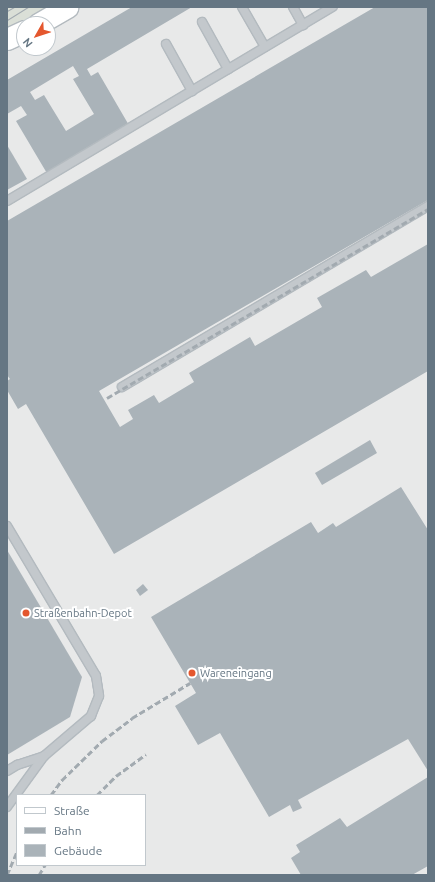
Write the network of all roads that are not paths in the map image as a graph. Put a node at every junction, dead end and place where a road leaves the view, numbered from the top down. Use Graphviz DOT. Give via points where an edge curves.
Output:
graph roads {
  1 [pos="67,7"];
  2 [pos="242,7"];
  3 [pos="293,7"];
  4 [pos="333,7"];
  5 [pos="52,16"];
  6 [pos="202,22"];
  7 [pos="303,25"];
  8 [pos="166,44"];
  9 [pos="265,47"];
  10 [pos="228,69"];
  11 [pos="192,91"];
  12 [pos="7,201"];
  13 [pos="428,206"];
  14 [pos="122,387"];
  15 [pos="7,526"];
  16 [pos="44,756"];
  17 [pos="7,771"];
  18 [pos="16,794"];
  19 [pos="16,795"];
  20 [pos="7,807"];
  1 -- 5 [label="main road"];
  2 -- 9 [label="lane"];
  3 -- 7 [label="lane"];
  4 -- 7 [label="lane"];
  6 -- 10 [label="lane"];
  7 -- 9 [label="lane"];
  8 -- 11 [label="lane"];
  9 -- 10 [label="lane"];
  10 -- 11 [label="lane"];
  11 -- 12 [label="lane"];
  13 -- 14 [label="lane"];
  15 -- 16 [label="lane" via="96,676 99,696 91,716"];
  16 -- 17 [label="lane"];
  16 -- 18 [label="lane"];
  19 -- 20 [label="lane"];
}
